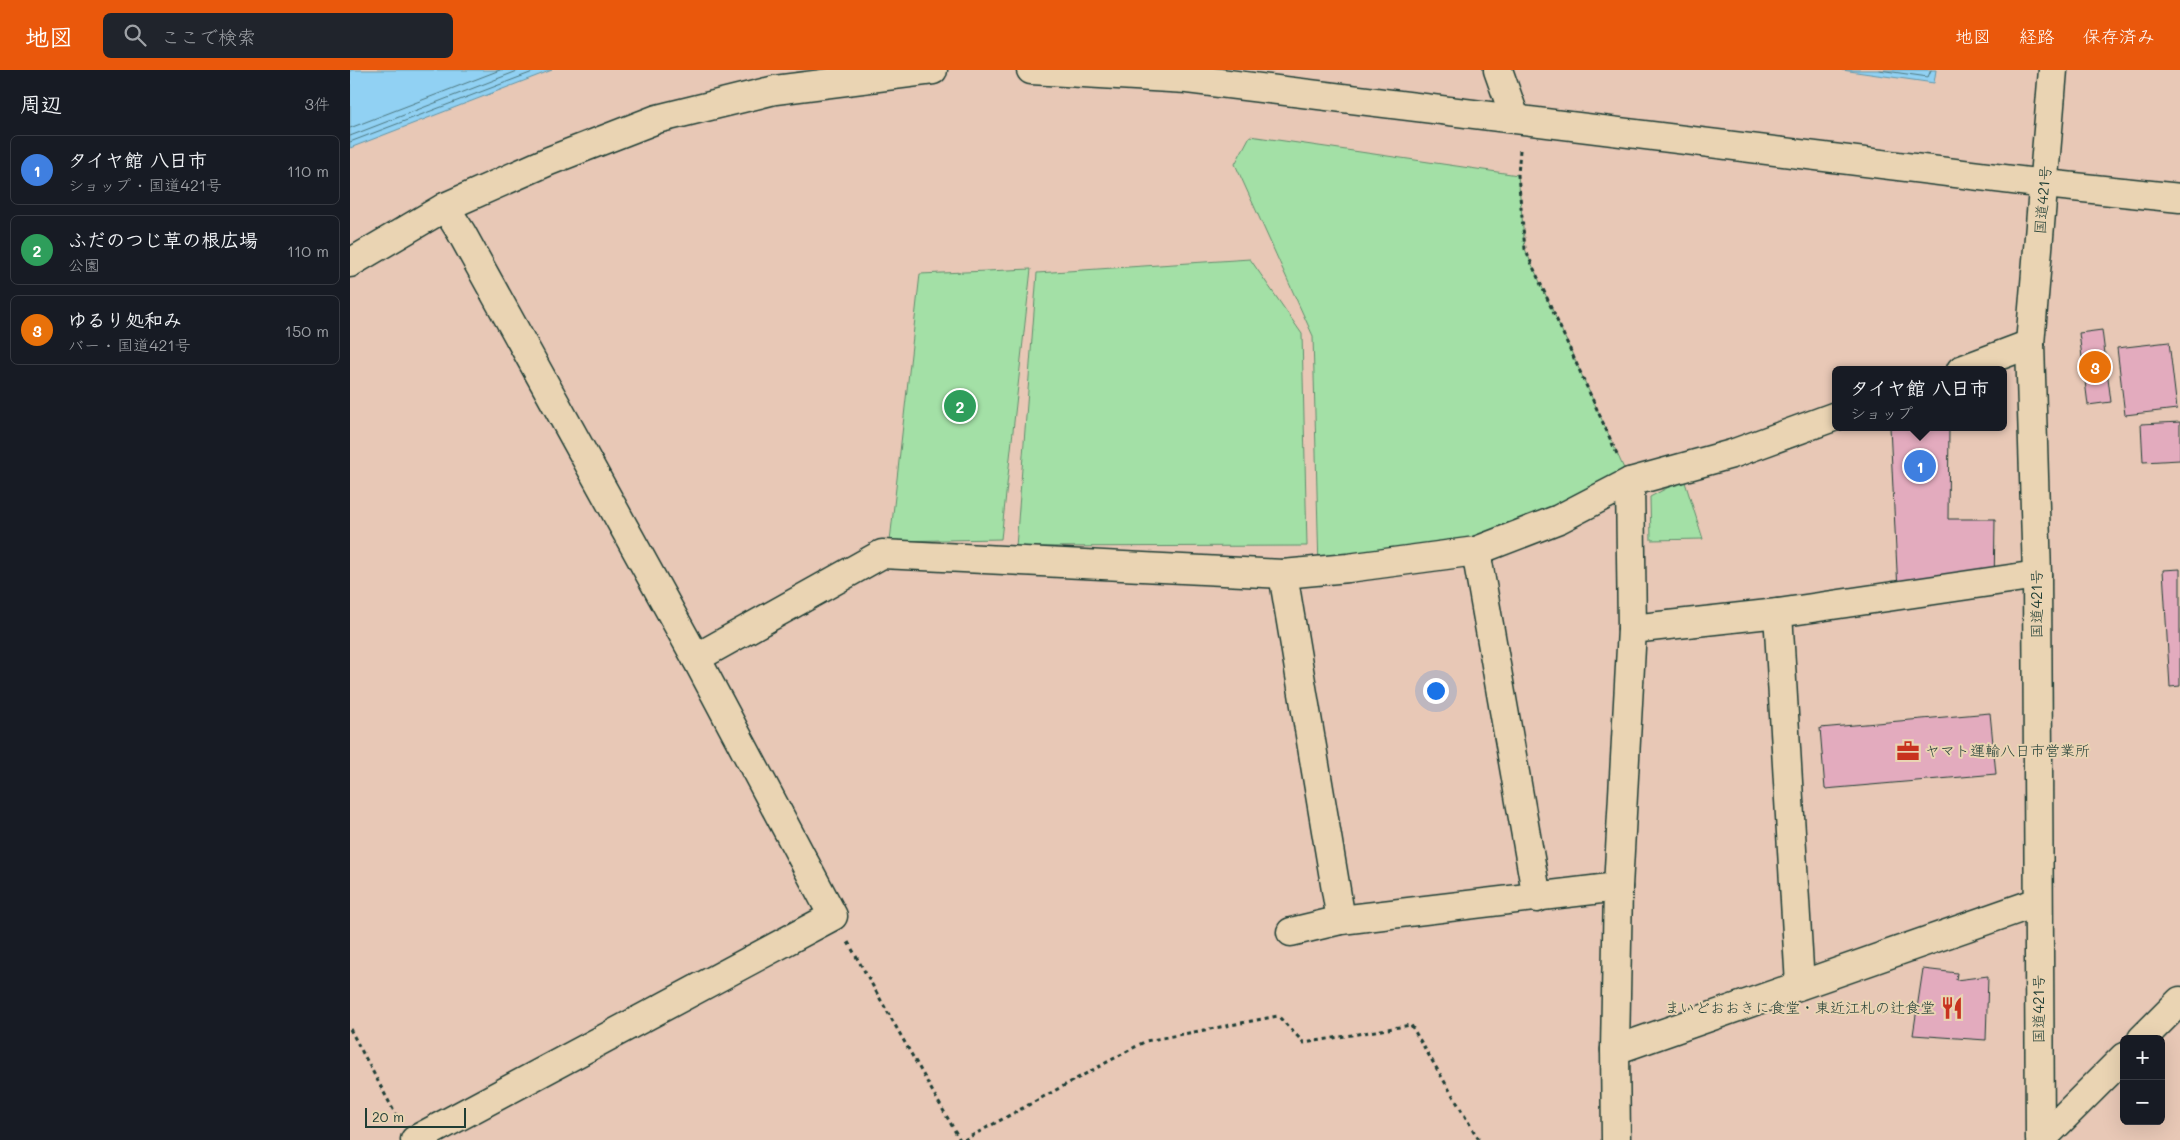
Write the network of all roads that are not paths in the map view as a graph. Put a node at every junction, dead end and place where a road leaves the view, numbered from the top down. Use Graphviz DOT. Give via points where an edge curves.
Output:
graph roads {
  1 [pos="933,70"];
  2 [pos="1032,70"];
  3 [pos="1498,70"];
  4 [pos="2053,70"];
  5 [pos="1515,118"];
  6 [pos="2045,184"];
  7 [pos="2180,198"];
  8 [pos="445,207"];
  9 [pos="350,263"];
  10 [pos="2030,344"];
  11 [pos="1972,366"];
  12 [pos="1832,417"];
  13 [pos="1630,482"];
  14 [pos="1476,551"];
  15 [pos="1283,574"];
  16 [pos="2037,575"];
  17 [pos="1778,613"];
  18 [pos="1632,629"];
  19 [pos="696,658"];
  20 [pos="1618,887"];
  21 [pos="1536,898"];
  22 [pos="2038,902"];
  23 [pos="1341,920"];
  24 [pos="1291,932"];
  25 [pos="1800,985"];
  26 [pos="2180,1001"];
  27 [pos="2146,1035"];
  28 [pos="1615,1050"];
  29 [pos="2120,1061"];
  30 [pos="408,1131"];
  31 [pos="1616,1140"];
  32 [pos="2040,1140"];
  1 -- 8 [label="main road" via="775,90 657,119 549,161"];
  2 -- 5 [label="main road" via="1187,78"];
  3 -- 5 [label="main road"];
  4 -- 6 [label="main road, 国道421号"];
  5 -- 6 [label="main road"];
  6 -- 7 [label="main road"];
  6 -- 10 [label="main road, 国道421号"];
  8 -- 9 [label="main road"];
  8 -- 19 [label="main road"];
  10 -- 11 [label="main road"];
  10 -- 16 [label="main road, 国道421号"];
  12 -- 13 [label="main road" via="1732,454"];
  13 -- 14 [label="main road" via="1559,519"];
  13 -- 18 [label="main road"];
  14 -- 15 [label="main road"];
  14 -- 21 [label="main road"];
  15 -- 19 [label="main road" via="882,554"];
  15 -- 23 [label="main road"];
  16 -- 17 [label="main road"];
  16 -- 22 [label="main road, 国道421号"];
  17 -- 18 [label="main road"];
  17 -- 25 [label="main road"];
  18 -- 20 [label="main road"];
  19 -- 30 [label="main road" via="833,916"];
  20 -- 21 [label="main road"];
  20 -- 28 [label="main road"];
  21 -- 23 [label="main road"];
  22 -- 25 [label="main road"];
  22 -- 32 [label="main road, 国道421号"];
  23 -- 24 [label="main road"];
  25 -- 28 [label="main road"];
  26 -- 27 [label="main road"];
  28 -- 31 [label="main road"];
  29 -- 32 [label="main road"];
}
